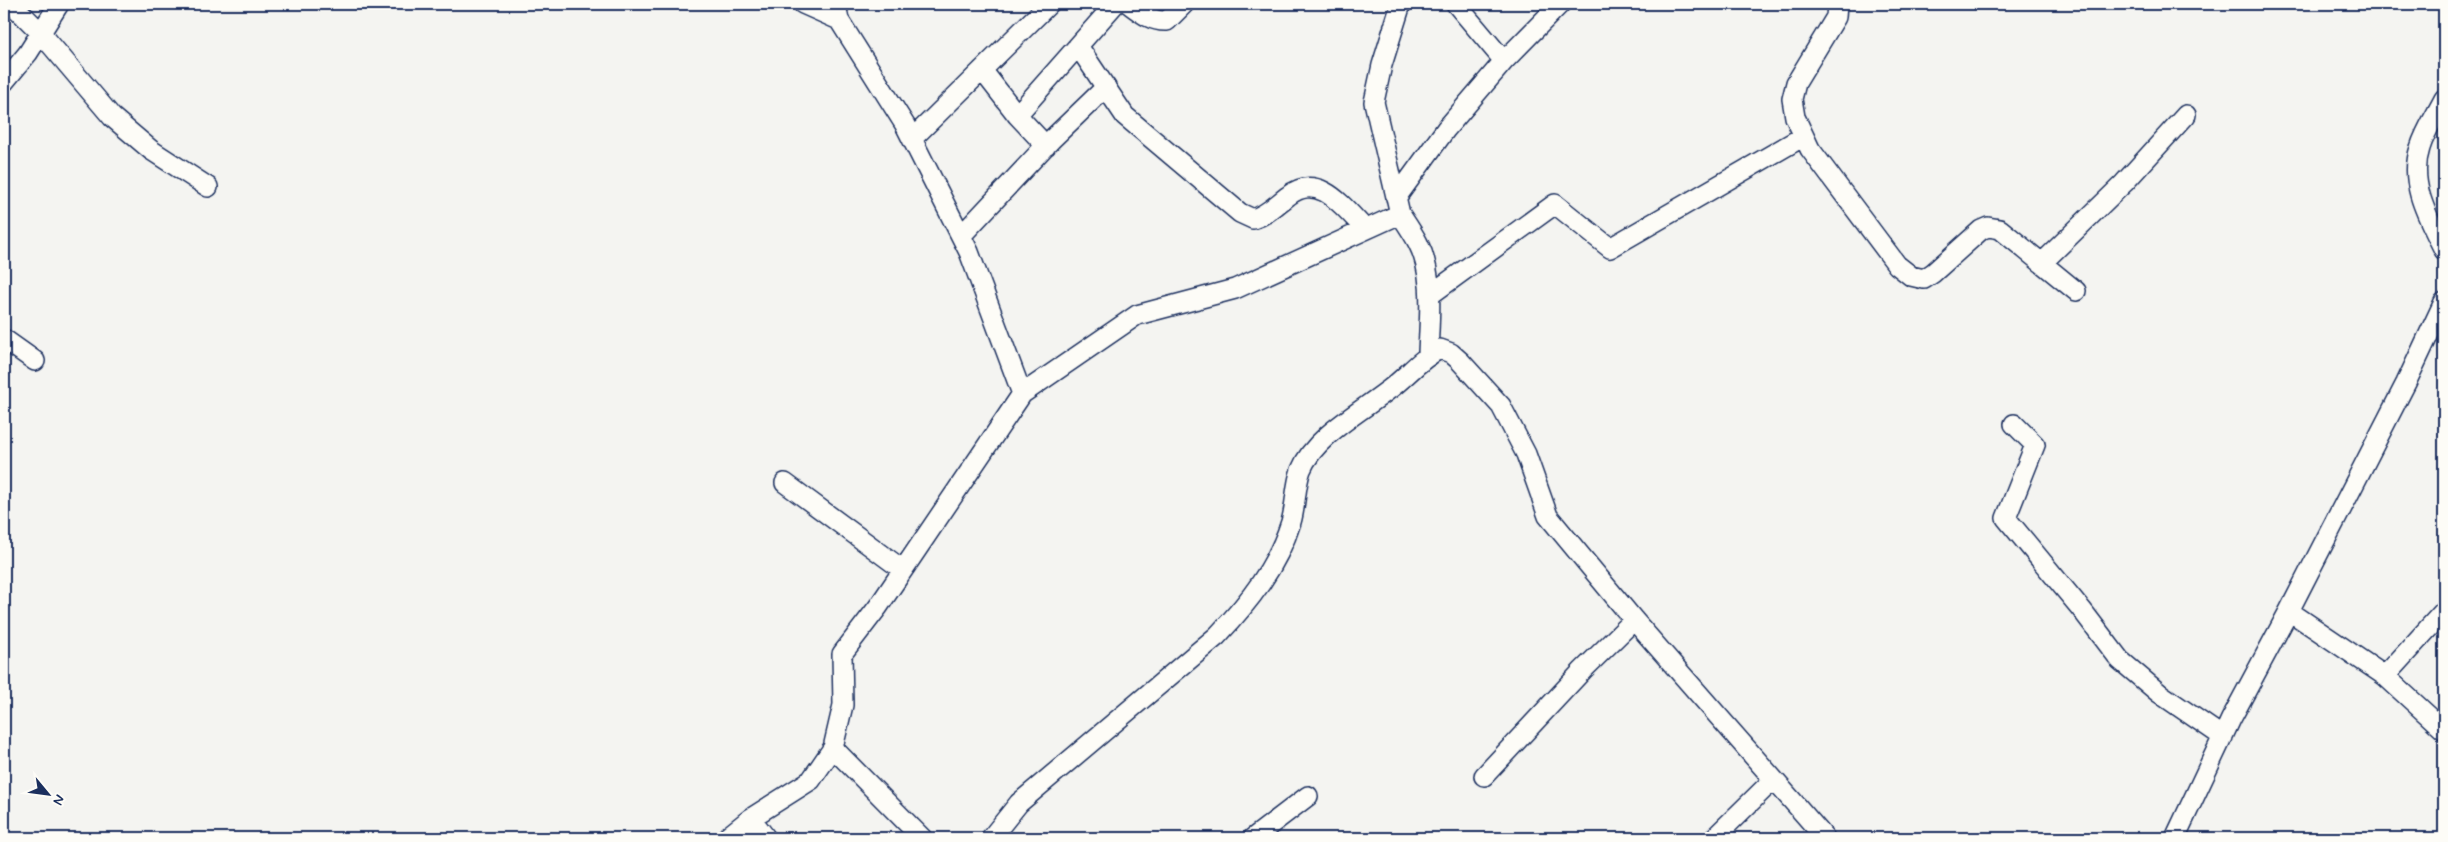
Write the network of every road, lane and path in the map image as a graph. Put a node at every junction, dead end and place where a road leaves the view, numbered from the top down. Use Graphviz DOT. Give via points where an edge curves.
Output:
graph roads {
  1 [pos="12,4"];
  2 [pos="59,4"];
  3 [pos="803,4"];
  4 [pos="1049,4"];
  5 [pos="1115,4"];
  6 [pos="1130,4"];
  7 [pos="1184,4"];
  8 [pos="1402,4"];
  9 [pos="1456,4"];
  10 [pos="1560,4"];
  11 [pos="1837,4"];
  12 [pos="839,12"];
  13 [pos="40,32"];
  14 [pos="1078,46"];
  15 [pos="1504,62"];
  16 [pos="982,70"];
  17 [pos="4,82"];
  18 [pos="1106,87"];
  19 [pos="2444,99"];
  20 [pos="1017,115"];
  21 [pos="2186,115"];
  22 [pos="1804,136"];
  23 [pos="912,139"];
  24 [pos="1046,146"];
  25 [pos="208,187"];
  26 [pos="1398,206"];
  27 [pos="1365,229"];
  28 [pos="961,236"];
  29 [pos="2444,250"];
  30 [pos="2042,263"];
  31 [pos="2076,291"];
  32 [pos="1430,295"];
  33 [pos="2444,302"];
  34 [pos="4,339"];
  35 [pos="1428,354"];
  36 [pos="35,362"];
  37 [pos="1022,394"];
  38 [pos="2014,424"];
  39 [pos="785,482"];
  40 [pos="903,570"];
  41 [pos="2289,612"];
  42 [pos="2444,612"];
  43 [pos="1634,620"];
  44 [pos="2385,676"];
  45 [pos="2444,730"];
  46 [pos="2223,737"];
  47 [pos="833,748"];
  48 [pos="1484,776"];
  49 [pos="1773,780"];
  50 [pos="1308,796"];
  51 [pos="751,818"];
  52 [pos="726,838"];
  53 [pos="766,838"];
  54 [pos="922,838"];
  55 [pos="990,838"];
  56 [pos="1253,838"];
  57 [pos="1714,838"];
  58 [pos="1825,838"];
  59 [pos="2175,838"];
  1 -- 13 [label="street"];
  2 -- 13 [label="street"];
  3 -- 12 [label="street"];
  4 -- 16 [label="street"];
  5 -- 14 [label="street"];
  6 -- 7 [label="street" via="1158,22 1167,21"];
  8 -- 26 [label="street" via="1374,102"];
  9 -- 15 [label="street"];
  10 -- 15 [label="street"];
  11 -- 22 [label="street" via="1836,17 1796,83 1792,99 1795,117"];
  12 -- 23 [label="street"];
  13 -- 17 [label="street" via="28,54"];
  13 -- 25 [label="street" via="112,117 151,150"];
  14 -- 18 [label="street"];
  14 -- 20 [label="street"];
  15 -- 26 [label="street" via="1446,129"];
  16 -- 20 [label="street"];
  16 -- 23 [label="street"];
  18 -- 24 [label="street"];
  18 -- 27 [label="street" via="1125,116 1240,213 1253,219 1262,216 1293,192 1307,185 1315,186 1330,195"];
  19 -- 29 [label="street" via="2419,148 2416,182 2423,207"];
  20 -- 24 [label="street"];
  21 -- 30 [label="street"];
  22 -- 30 [label="street" via="1810,149 1891,257 1911,276 1924,279 1934,273 1988,227 2000,229"];
  22 -- 32 [label="street" via="1610,248 1555,204"];
  23 -- 28 [label="street"];
  24 -- 28 [label="street"];
  26 -- 27 [label="street"];
  26 -- 32 [label="street" via="1419,244"];
  27 -- 37 [label="street" via="1235,289 1136,315"];
  28 -- 37 [label="street"];
  30 -- 31 [label="street"];
  32 -- 35 [label="street"];
  33 -- 41 [label="street"];
  34 -- 36 [label="street"];
  35 -- 43 [label="street" via="1440,349 1451,353 1501,406 1526,454 1548,516"];
  35 -- 55 [label="street" via="1388,391 1354,414 1308,458 1301,471 1292,520 1283,546 1245,607 1217,636 1019,803"];
  37 -- 40 [label="street"];
  38 -- 46 [label="street" via="2035,445 2006,518 2120,660 2159,693"];
  39 -- 40 [label="street"];
  40 -- 47 [label="street" via="842,654 843,705"];
  41 -- 44 [label="street"];
  41 -- 46 [label="street"];
  42 -- 44 [label="street"];
  43 -- 48 [label="street"];
  43 -- 49 [label="street"];
  44 -- 45 [label="street"];
  46 -- 59 [label="street"];
  47 -- 51 [label="street" via="811,780"];
  47 -- 54 [label="street"];
  49 -- 57 [label="street"];
  49 -- 58 [label="street"];
  50 -- 56 [label="street"];
  51 -- 52 [label="street"];
  51 -- 53 [label="street"];
}
